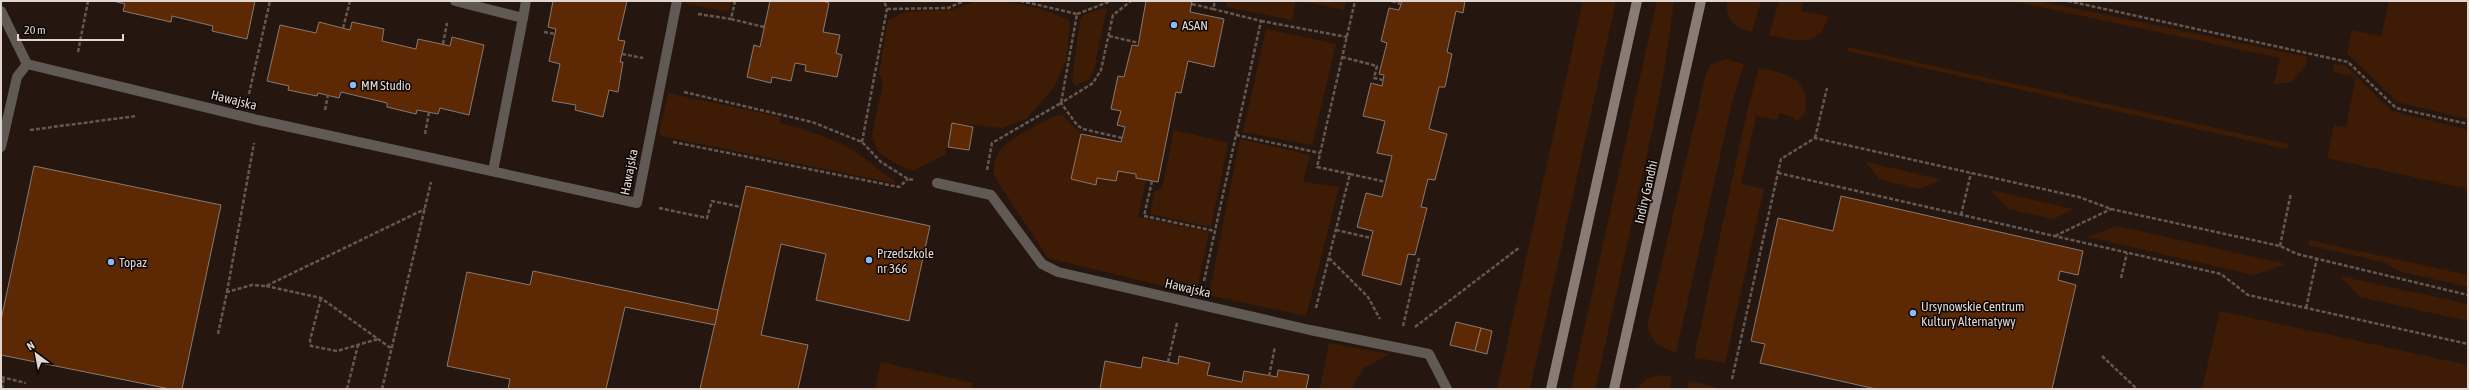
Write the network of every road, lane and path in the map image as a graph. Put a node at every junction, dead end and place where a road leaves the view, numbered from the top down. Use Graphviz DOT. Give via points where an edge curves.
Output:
graph roads {
  1 [pos="88,1"];
  2 [pos="270,1"];
  3 [pos="350,1"];
  4 [pos="455,1"];
  5 [pos="526,1"];
  6 [pos="677,1"];
  7 [pos="735,1"];
  8 [pos="884,1"];
  9 [pos="964,1"];
  10 [pos="1021,1"];
  11 [pos="1111,1"];
  12 [pos="1131,1"];
  13 [pos="1215,1"];
  14 [pos="1355,1"];
  15 [pos="1392,1"];
  16 [pos="1637,1"];
  17 [pos="1701,1"];
  18 [pos="2068,1"];
  19 [pos="1039,2"];
  20 [pos="1192,4"];
  21 [pos="1401,4"];
  22 [pos="886,9"];
  23 [pos="1213,9"];
  24 [pos="1,10"];
  25 [pos="1077,14"];
  26 [pos="704,15"];
  27 [pos="523,18"];
  28 [pos="731,18"];
  29 [pos="1261,21"];
  30 [pos="764,27"];
  31 [pos="343,28"];
  32 [pos="1109,36"];
  33 [pos="1347,37"];
  34 [pos="1139,43"];
  35 [pos="622,54"];
  36 [pos="639,57"];
  37 [pos="1342,57"];
  38 [pos="27,64"];
  39 [pos="73,75"];
  40 [pos="1383,80"];
  41 [pos="660,87"];
  42 [pos="1827,88"];
  43 [pos="1061,103"];
  44 [pos="138,116"];
  45 [pos="244,116"];
  46 [pos="258,120"];
  47 [pos="2468,124"];
  48 [pos="5,134"];
  49 [pos="1236,134"];
  50 [pos="649,137"];
  51 [pos="1122,138"];
  52 [pos="1815,138"];
  53 [pos="862,142"];
  54 [pos="1,147"];
  55 [pos="1320,153"];
  56 [pos="436,160"];
  57 [pos="493,171"];
  58 [pos="1778,173"];
  59 [pos="1971,173"];
  60 [pos="1350,174"];
  61 [pos="908,179"];
  62 [pos="1152,181"];
  63 [pos="1386,182"];
  64 [pos="937,184"];
  65 [pos="982,192"];
  66 [pos="2291,193"];
  67 [pos="637,203"];
  68 [pos="741,208"];
  69 [pos="425,209"];
  70 [pos="2111,209"];
  71 [pos="1961,215"];
  72 [pos="1336,230"];
  73 [pos="1215,231"];
  74 [pos="2054,236"];
  75 [pos="1371,238"];
  76 [pos="2280,246"];
  77 [pos="1520,247"];
  78 [pos="2127,253"];
  79 [pos="1329,258"];
  80 [pos="1419,258"];
  81 [pos="2318,258"];
  82 [pos="2121,278"];
  83 [pos="266,286"];
  84 [pos="227,292"];
  85 [pos="2468,295"];
  86 [pos="321,298"];
  87 [pos="1182,300"];
  88 [pos="1200,304"];
  89 [pos="2306,308"];
  90 [pos="1316,309"];
  91 [pos="1281,323"];
  92 [pos="218,334"];
  93 [pos="378,339"];
  94 [pos="2468,344"];
  95 [pos="358,345"];
  96 [pos="1402,348"];
  97 [pos="392,349"];
  98 [pos="2102,356"];
  99 [pos="1168,362"];
  100 [pos="1269,376"];
  101 [pos="3,377"];
  102 [pos="1732,379"];
  103 [pos="26,382"];
  104 [pos="2,389"];
  105 [pos="347,389"];
  106 [pos="382,389"];
  107 [pos="1447,389"];
  108 [pos="1551,389"];
  109 [pos="1614,389"];
  110 [pos="2137,389"];
  1 -- 39 [label="path"];
  2 -- 45 [label="path"];
  3 -- 31 [label="path"];
  4 -- 27 [label="street"];
  5 -- 27 [label="street"];
  6 -- 41 [label="street, Hawajska"];
  7 -- 28 [label="path"];
  8 -- 22 [label="path"];
  9 -- 22 [label="path" via="948,8"];
  10 -- 19 [label="path"];
  11 -- 25 [label="path"];
  12 -- 32 [label="path" via="1113,15"];
  13 -- 23 [label="path"];
  14 -- 33 [label="path"];
  15 -- 21 [label="path"];
  16 -- 108 [label="street"];
  17 -- 109 [label="street, Indiry Gandhi"];
  18 -- 47 [label="path" via="2348,62 2396,108"];
  19 -- 25 [label="path"];
  20 -- 23 [label="path"];
  22 -- 53 [label="path"];
  23 -- 29 [label="path"];
  24 -- 38 [label="street"];
  25 -- 43 [label="path"];
  26 -- 28 [label="path"];
  27 -- 57 [label="street"];
  28 -- 30 [label="path"];
  29 -- 33 [label="path"];
  29 -- 49 [label="path"];
  32 -- 34 [label="path"];
  32 -- 43 [label="path" via="1101,70 1093,83"];
  33 -- 37 [label="path"];
  35 -- 36 [label="path"];
  37 -- 40 [label="path" via="1377,66 1374,78"];
  37 -- 55 [label="path"];
  38 -- 39 [label="street, Hawajska"];
  38 -- 48 [label="street" via="17,77"];
  39 -- 45 [label="street, Hawajska"];
  41 -- 50 [label="street, Hawajska"];
  41 -- 53 [label="path" via="779,113 812,122"];
  42 -- 52 [label="path"];
  43 -- 51 [label="path" via="1082,129"];
  43 -- 65 [label="path" via="992,143"];
  44 -- 48 [label="path"];
  45 -- 46 [label="street, Hawajska"];
  46 -- 56 [label="street, Hawajska"];
  46 -- 84 [label="path"];
  48 -- 54 [label="street"];
  49 -- 55 [label="path"];
  49 -- 73 [label="path"];
  50 -- 61 [label="path" via="899,186"];
  50 -- 67 [label="street, Hawajska"];
  52 -- 58 [label="path" via="1781,159"];
  52 -- 59 [label="path"];
  53 -- 61 [label="path" via="881,162"];
  55 -- 60 [label="path" via="1317,167"];
  56 -- 57 [label="street, Hawajska"];
  56 -- 69 [label="path"];
  57 -- 67 [label="street, Hawajska"];
  58 -- 71 [label="path"];
  58 -- 102 [label="path"];
  59 -- 70 [label="path" via="2079,197"];
  59 -- 71 [label="path"];
  60 -- 63 [label="path"];
  60 -- 72 [label="path"];
  61 -- 64 [label="path"];
  62 -- 73 [label="path" via="1144,216"];
  64 -- 65 [label="street, Hawajska"];
  65 -- 87 [label="street, Hawajska" via="991,195 998,203 1042,264 1058,272"];
  66 -- 76 [label="path"];
  67 -- 68 [label="path" via="708,218 712,201"];
  69 -- 83 [label="path"];
  69 -- 97 [label="path"];
  70 -- 74 [label="path"];
  70 -- 76 [label="path"];
  71 -- 74 [label="path"];
  72 -- 75 [label="path"];
  72 -- 79 [label="path"];
  73 -- 88 [label="path"];
  74 -- 78 [label="path"];
  76 -- 81 [label="path" via="2297,254"];
  77 -- 96 [label="path" via="1408,332"];
  78 -- 82 [label="path"];
  78 -- 89 [label="path" via="2221,274 2248,295"];
  79 -- 90 [label="path"];
  79 -- 96 [label="path" via="1368,297 1375,306 1382,324 1395,335"];
  80 -- 96 [label="path" via="1402,331"];
  81 -- 85 [label="path"];
  81 -- 89 [label="path"];
  83 -- 84 [label="path" via="252,285"];
  83 -- 86 [label="path"];
  84 -- 92 [label="path"];
  86 -- 93 [label="path"];
  86 -- 95 [label="path" via="310,340 311,346 337,351"];
  87 -- 88 [label="street, Hawajska"];
  87 -- 99 [label="path"];
  88 -- 91 [label="street, Hawajska"];
  89 -- 94 [label="path"];
  91 -- 96 [label="street, Hawajska"];
  91 -- 100 [label="path"];
  93 -- 95 [label="path"];
  93 -- 97 [label="path"];
  95 -- 105 [label="path"];
  96 -- 107 [label="street, Hawajska" via="1429,354"];
  97 -- 106 [label="path"];
  98 -- 110 [label="path"];
  101 -- 103 [label="path"];
  101 -- 104 [label="path"];
}
